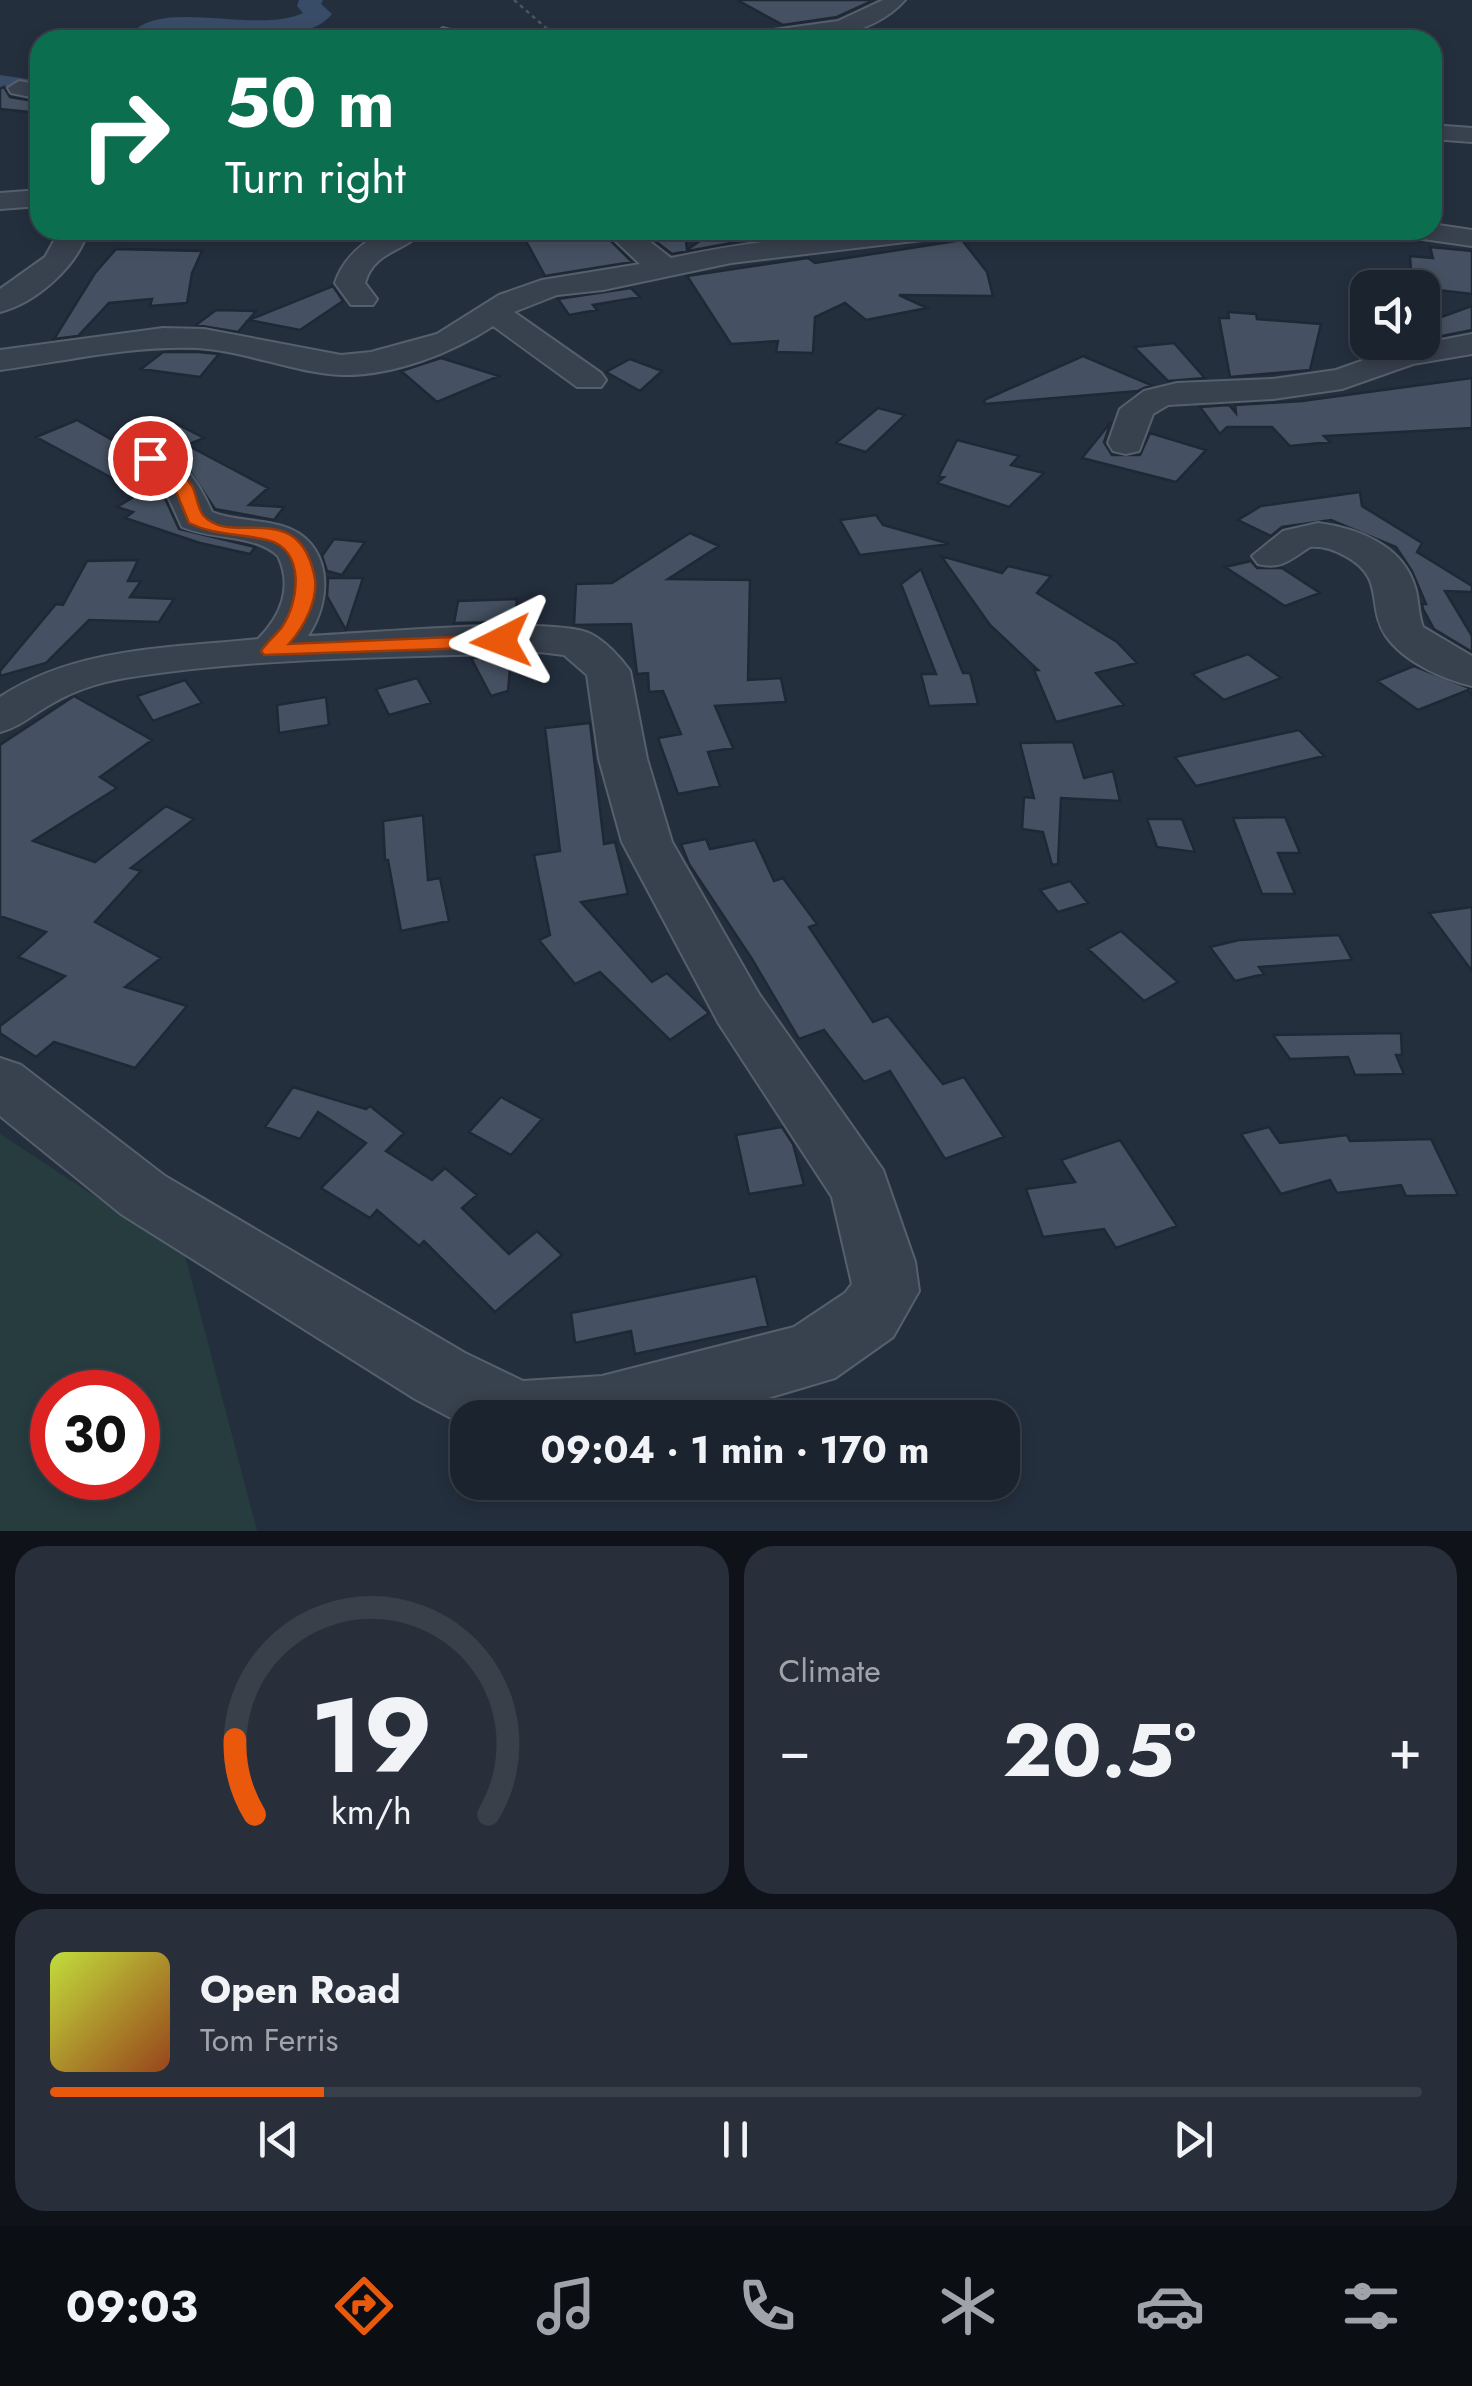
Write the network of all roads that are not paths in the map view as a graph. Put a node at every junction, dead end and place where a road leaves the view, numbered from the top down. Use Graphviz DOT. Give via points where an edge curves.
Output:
graph roads {
  1 [pos="895,0"];
  2 [pos="758,17"];
  3 [pos="837,26"];
  4 [pos="735,30"];
  5 [pos="810,30"];
  6 [pos="842,30"];
  7 [pos="1442,133"];
  8 [pos="1472,136"];
  9 [pos="30,199"];
  10 [pos="0,201"];
  11 [pos="1442,234"];
  12 [pos="1472,238"];
  13 [pos="73,240"];
  14 [pos="393,240"];
  15 [pos="629,240"];
  16 [pos="845,240"];
  17 [pos="669,268"];
  18 [pos="362,299"];
  19 [pos="0,303"];
  20 [pos="490,313"];
  21 [pos="1472,344"];
  22 [pos="0,360"];
  23 [pos="589,380"];
  24 [pos="1126,442"];
  25 [pos="150,458"];
  26 [pos="1272,556"];
  27 [pos="271,651"];
  28 [pos="1472,673"];
  29 [pos="0,718"];
  30 [pos="0,1082"];
  1 -- 3 [label="street"];
  2 -- 4 [label="street"];
  3 -- 5 [label="street"];
  3 -- 6 [label="street"];
  7 -- 8 [label="street"];
  9 -- 10 [label="street"];
  11 -- 12 [label="street"];
  13 -- 19 [label="street" via="46,270"];
  14 -- 18 [label="street" via="352,272 350,283"];
  15 -- 17 [label="street"];
  16 -- 17 [label="street"];
  17 -- 20 [label="street" via="530,292"];
  20 -- 22 [label="street" via="448,341 342,365 204,339 163,338"];
  20 -- 23 [label="street"];
  21 -- 24 [label="street" via="1305,386 1156,398 1137,409"];
  25 -- 27 [label="street" via="183,487 196,519 214,528 272,534 301,557 307,584 294,626"];
  26 -- 28 [label="street" via="1304,536 1358,548 1392,579 1410,639"];
  27 -- 29 [label="street" via="74,677"];
  27 -- 30 [label="street" via="539,639 576,643 593,654 608,671 647,842 739,1009 861,1189 886,1291 870,1315 811,1355 602,1410 519,1416 440,1376 143,1195"];
}
